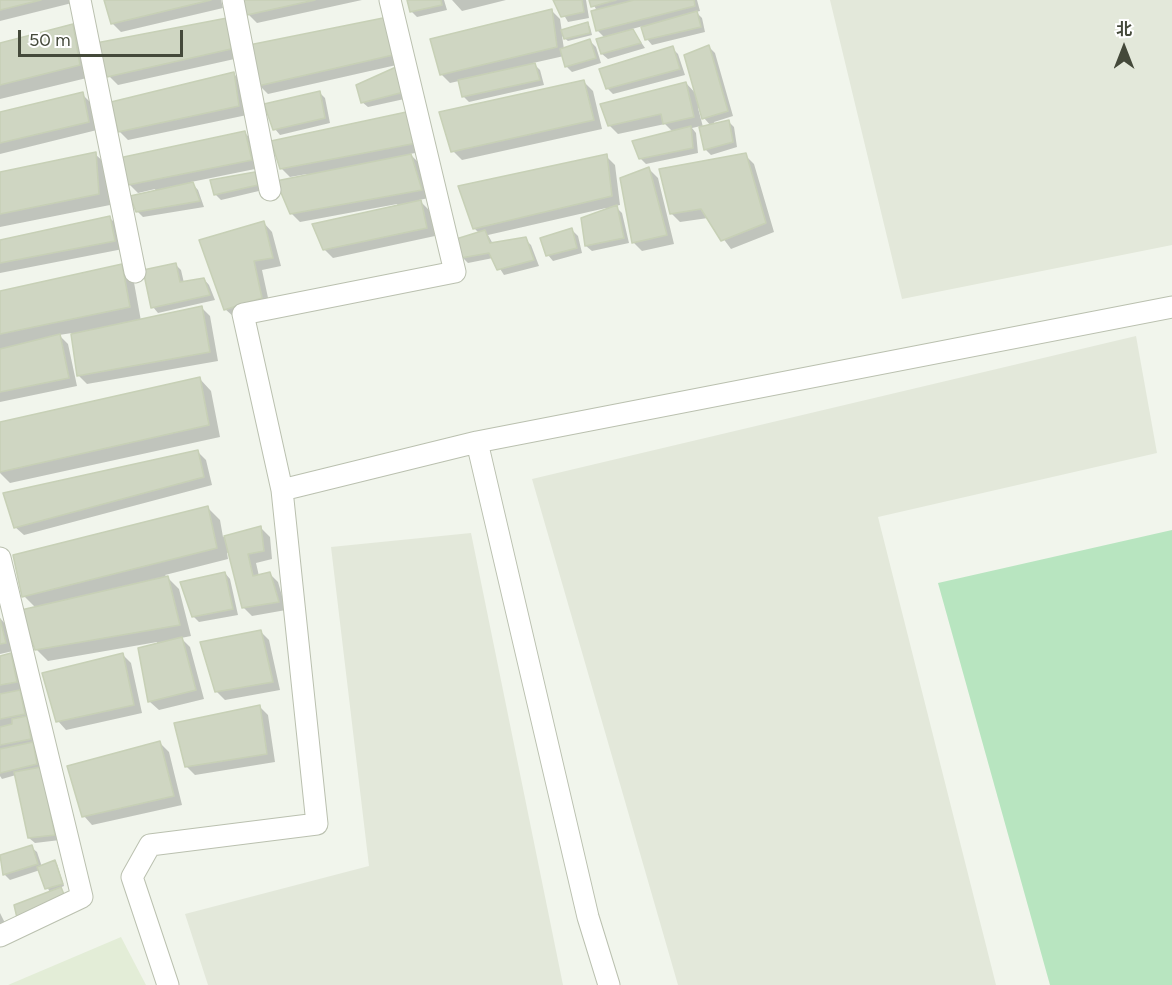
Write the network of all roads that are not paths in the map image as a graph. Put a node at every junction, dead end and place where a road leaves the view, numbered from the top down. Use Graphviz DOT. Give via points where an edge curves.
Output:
graph roads {
  1 [pos="80,0"];
  2 [pos="233,0"];
  3 [pos="390,0"];
  4 [pos="270,190"];
  5 [pos="135,272"];
  6 [pos="1172,308"];
  7 [pos="477,442"];
  8 [pos="282,490"];
  9 [pos="0,558"];
  10 [pos="0,936"];
  11 [pos="168,985"];
  12 [pos="609,985"];
  1 -- 5 [label="street"];
  2 -- 4 [label="street"];
  3 -- 8 [label="street" via="455,272 243,314"];
  6 -- 7 [label="street"];
  7 -- 8 [label="street"];
  7 -- 12 [label="street" via="588,917"];
  8 -- 11 [label="street" via="318,824 150,845 132,877"];
  9 -- 10 [label="street" via="82,897"];
}
